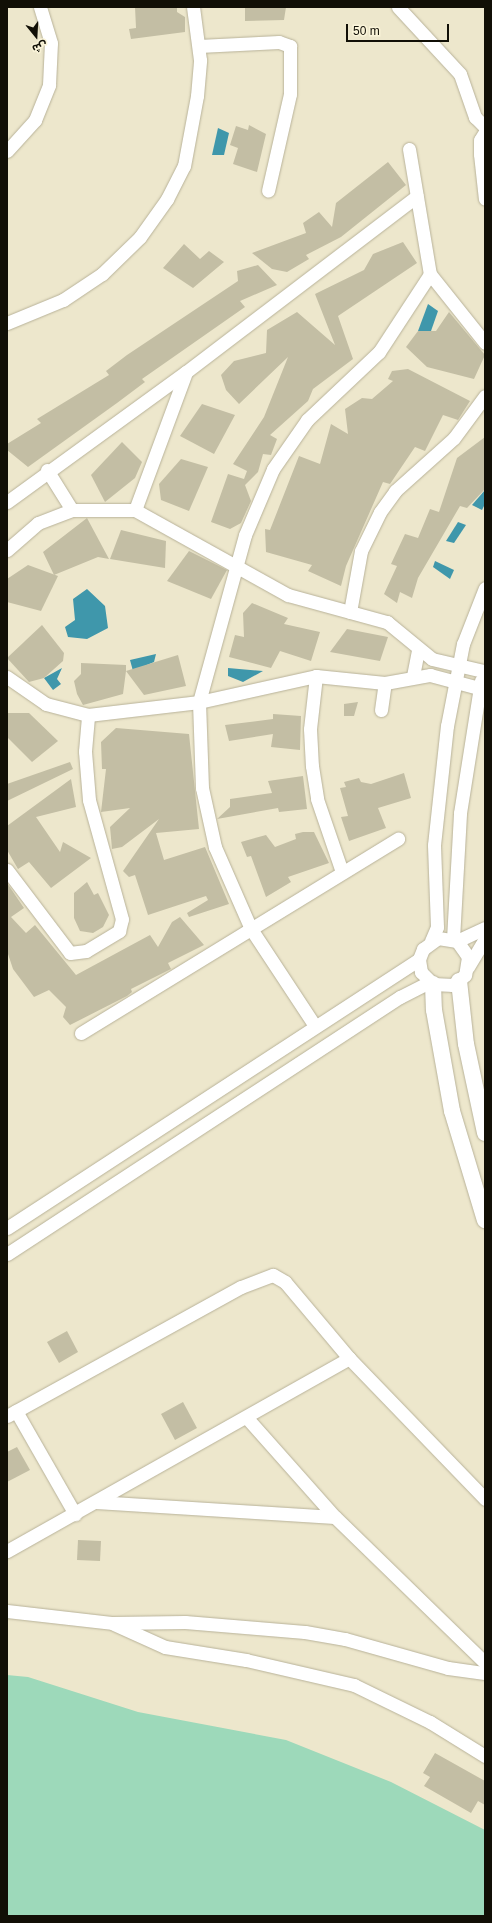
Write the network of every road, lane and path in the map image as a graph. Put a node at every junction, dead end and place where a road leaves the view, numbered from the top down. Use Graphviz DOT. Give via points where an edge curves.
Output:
graph roads {
  1 [pos="40,7"];
  2 [pos="193,7"];
  3 [pos="398,7"];
  4 [pos="199,46"];
  5 [pos="485,127"];
  6 [pos="485,132"];
  7 [pos="409,149"];
  8 [pos="7,152"];
  9 [pos="268,191"];
  10 [pos="417,196"];
  11 [pos="485,199"];
  12 [pos="430,274"];
  13 [pos="7,323"];
  14 [pos="485,343"];
  15 [pos="186,372"];
  16 [pos="485,396"];
  17 [pos="46,470"];
  18 [pos="7,502"];
  19 [pos="72,510"];
  20 [pos="135,510"];
  21 [pos="7,550"];
  22 [pos="238,564"];
  23 [pos="485,588"];
  24 [pos="350,612"];
  25 [pos="418,651"];
  26 [pos="459,666"];
  27 [pos="484,668"];
  28 [pos="316,676"];
  29 [pos="413,676"];
  30 [pos="7,677"];
  31 [pos="456,682"];
  32 [pos="385,683"];
  33 [pos="479,688"];
  34 [pos="199,702"];
  35 [pos="381,710"];
  36 [pos="88,714"];
  37 [pos="398,839"];
  38 [pos="7,870"];
  39 [pos="342,872"];
  40 [pos="485,928"];
  41 [pos="250,929"];
  42 [pos="485,939"];
  43 [pos="455,940"];
  44 [pos="431,941"];
  45 [pos="419,959"];
  46 [pos="468,967"];
  47 [pos="459,981"];
  48 [pos="431,983"];
  49 [pos="315,1026"];
  50 [pos="82,1033"];
  51 [pos="485,1133"];
  52 [pos="485,1220"];
  53 [pos="7,1228"];
  54 [pos="7,1254"];
  55 [pos="349,1358"];
  56 [pos="12,1413"];
  57 [pos="247,1418"];
  58 [pos="485,1499"];
  59 [pos="96,1502"];
  60 [pos="75,1514"];
  61 [pos="334,1517"];
  62 [pos="7,1551"];
  63 [pos="7,1611"];
  64 [pos="113,1623"];
  65 [pos="485,1663"];
  66 [pos="485,1673"];
  67 [pos="485,1756"];
  1 -- 8 [label="street" via="51,43 48,85 35,120"];
  2 -- 4 [label="street"];
  3 -- 5 [label="street" via="460,74 475,116"];
  4 -- 9 [label="street" via="279,42 290,46 290,94"];
  4 -- 13 [label="street" via="199,82 189,146 181,172 158,213 130,248 88,284 48,308"];
  6 -- 11 [label="street" via="480,140 480,154"];
  7 -- 10 [label="street"];
  10 -- 12 [label="street"];
  10 -- 15 [label="street"];
  12 -- 14 [label="street"];
  12 -- 22 [label="street" via="379,352 336,390 289,444 261,496"];
  15 -- 17 [label="street"];
  15 -- 20 [label="street"];
  16 -- 24 [label="street" via="454,438 395,491 380,512 361,551"];
  17 -- 18 [label="street"];
  17 -- 19 [label="street"];
  19 -- 20 [label="street"];
  19 -- 21 [label="street" via="38,523"];
  20 -- 22 [label="street"];
  22 -- 24 [label="street" via="288,595"];
  22 -- 34 [label="street"];
  23 -- 26 [label="street" via="463,644"];
  24 -- 25 [label="street" via="387,622"];
  25 -- 26 [label="street" via="432,659"];
  25 -- 29 [label="street"];
  26 -- 27 [label="street"];
  26 -- 31 [label="street"];
  27 -- 33 [label="street"];
  28 -- 32 [label="street"];
  28 -- 34 [label="street"];
  28 -- 39 [label="street" via="310,729 312,766 317,799"];
  29 -- 31 [label="street" via="430,675"];
  29 -- 32 [label="street"];
  30 -- 36 [label="street" via="46,704"];
  31 -- 33 [label="street"];
  31 -- 44 [label="street" via="438,788 434,859 437,927"];
  32 -- 35 [label="street"];
  33 -- 43 [label="street" via="460,813"];
  34 -- 36 [label="street"];
  34 -- 41 [label="street" via="199,758 207,820"];
  36 -- 38 [label="street" via="85,758 89,800 122,919 119,931 86,951 70,952"];
  37 -- 39 [label="street"];
  39 -- 41 [label="street"];
  40 -- 43 [label="street"];
  41 -- 49 [label="street"];
  41 -- 50 [label="street"];
  42 -- 46 [label="street"];
  43 -- 44 [label="street"];
  43 -- 46 [label="street" via="468,957"];
  44 -- 45 [label="street"];
  45 -- 48 [label="street" via="421,972"];
  45 -- 49 [label="street"];
  46 -- 47 [label="street"];
  47 -- 48 [label="street" via="447,987"];
  47 -- 51 [label="street" via="466,1044"];
  48 -- 52 [label="street" via="452,1111"];
  48 -- 54 [label="street" via="405,994"];
  49 -- 53 [label="street"];
  55 -- 56 [label="street" via="285,1282 266,1276"];
  55 -- 57 [label="street"];
  55 -- 58 [label="street"];
  56 -- 60 [label="street"];
  57 -- 59 [label="street"];
  57 -- 61 [label="street"];
  59 -- 60 [label="street"];
  59 -- 61 [label="street"];
  60 -- 62 [label="street"];
  61 -- 65 [label="street"];
  63 -- 64 [label="street"];
  64 -- 66 [label="street" via="185,1622 305,1632 345,1639 448,1668"];
  64 -- 67 [label="street" via="165,1647 254,1662 354,1685 430,1722"];
}
